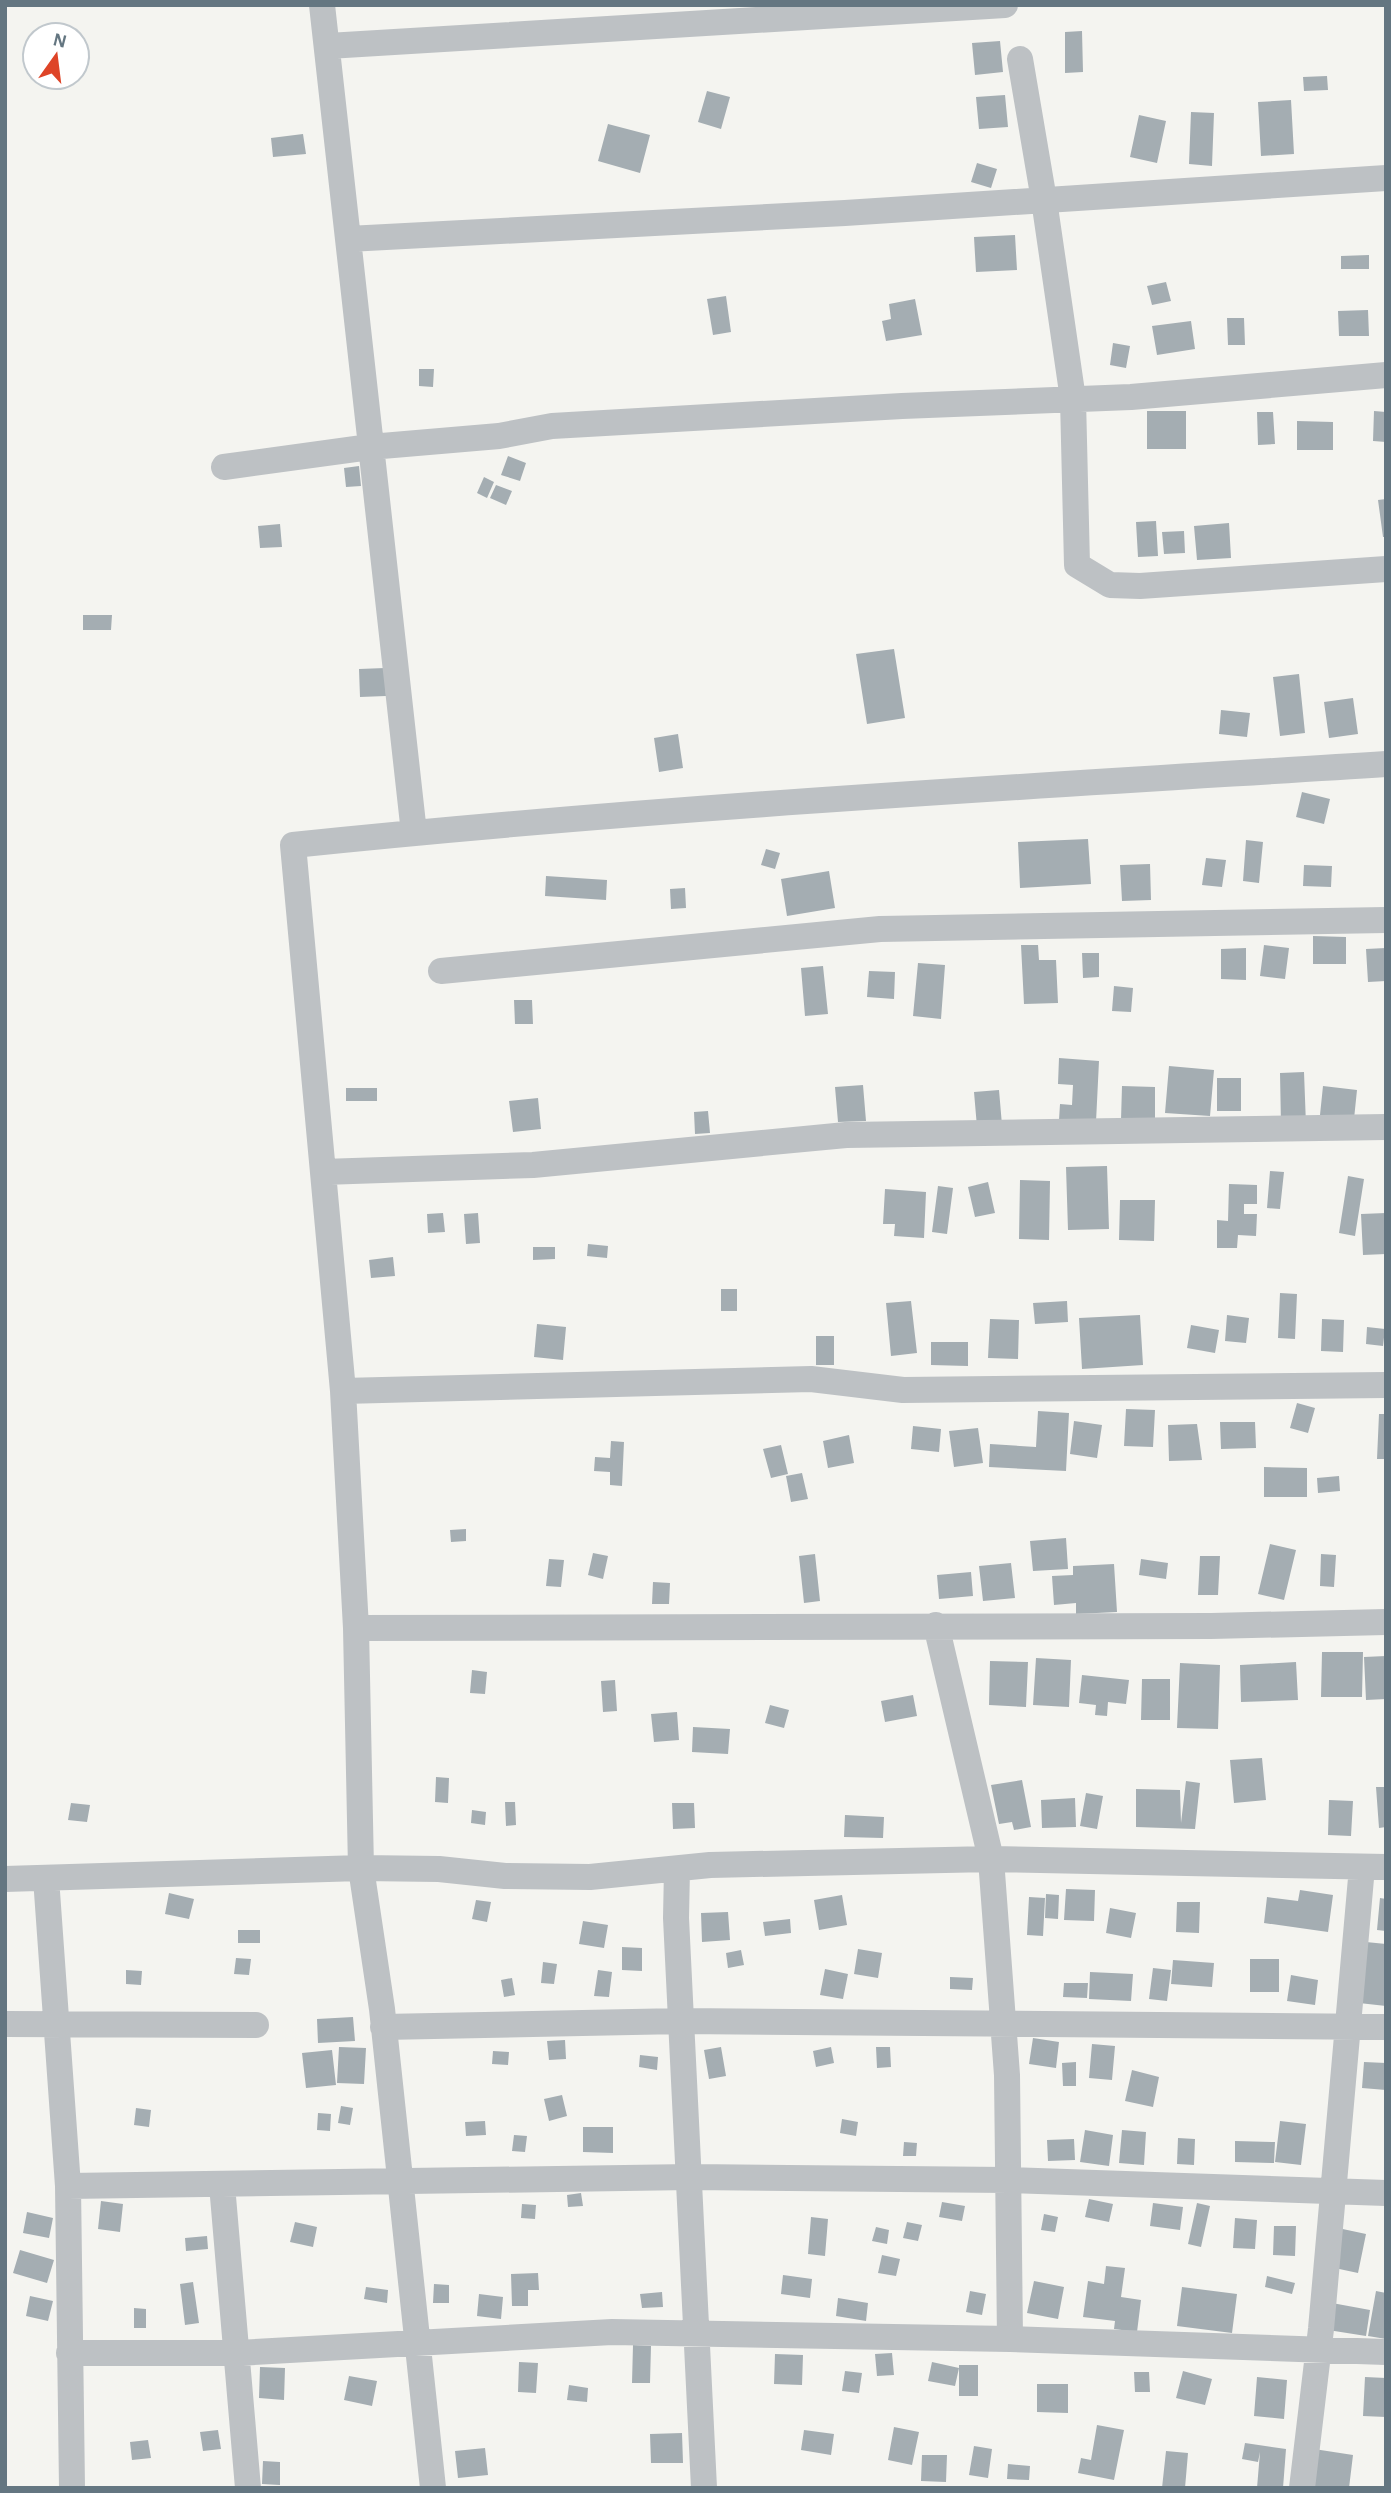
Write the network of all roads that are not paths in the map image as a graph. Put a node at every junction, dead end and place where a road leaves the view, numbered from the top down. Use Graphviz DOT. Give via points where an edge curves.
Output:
graph roads {
  1 [pos="323,5"];
  2 [pos="1005,5"];
  3 [pos="328,46"];
  4 [pos="1020,59"];
  5 [pos="1386,178"];
  6 [pos="1044,200"];
  7 [pos="348,239"];
  8 [pos="1386,374"];
  9 [pos="1073,399"];
  10 [pos="370,447"];
  11 [pos="224,467"];
  12 [pos="1386,569"];
  13 [pos="1386,764"];
  14 [pos="414,832"];
  15 [pos="1386,920"];
  16 [pos="441,971"];
  17 [pos="1386,1127"];
  18 [pos="323,1172"];
  19 [pos="1386,1385"];
  20 [pos="343,1391"];
  21 [pos="1386,1622"];
  22 [pos="936,1625"];
  23 [pos="356,1628"];
  24 [pos="991,1859"];
  25 [pos="1374,1867"];
  26 [pos="361,1868"];
  27 [pos="677,1870"];
  28 [pos="46,1878"];
  29 [pos="5,1879"];
  30 [pos="682,2021"];
  31 [pos="5,2024"];
  32 [pos="57,2024"];
  33 [pos="256,2025"];
  34 [pos="1002,2026"];
  35 [pos="1348,2026"];
  36 [pos="383,2027"];
  37 [pos="1386,2027"];
  38 [pos="691,2177"];
  39 [pos="398,2179"];
  40 [pos="1008,2180"];
  41 [pos="222,2185"];
  42 [pos="68,2186"];
  43 [pos="1333,2191"];
  44 [pos="1386,2193"];
  45 [pos="698,2333"];
  46 [pos="1010,2339"];
  47 [pos="418,2341"];
  48 [pos="1319,2350"];
  49 [pos="1386,2352"];
  50 [pos="69,2353"];
  51 [pos="238,2353"];
  52 [pos="72,2488"];
  53 [pos="248,2488"];
  54 [pos="433,2488"];
  55 [pos="704,2488"];
  56 [pos="1302,2488"];
  1 -- 3 [label="street"];
  2 -- 3 [label="street"];
  3 -- 7 [label="street"];
  4 -- 6 [label="street"];
  5 -- 6 [label="street"];
  6 -- 7 [label="street"];
  6 -- 9 [label="street"];
  7 -- 10 [label="street"];
  8 -- 9 [label="street"];
  9 -- 10 [label="street" via="580,424"];
  9 -- 12 [label="street" via="1077,565 1110,585"];
  10 -- 11 [label="street"];
  10 -- 14 [label="street"];
  13 -- 14 [label="street" via="717,807"];
  14 -- 18 [label="street" via="293,845"];
  15 -- 16 [label="street" via="880,929"];
  17 -- 18 [label="street" via="846,1135 533,1165"];
  18 -- 20 [label="street"];
  19 -- 20 [label="street" via="903,1390 811,1379"];
  20 -- 23 [label="street"];
  21 -- 22 [label="street"];
  22 -- 23 [label="street"];
  22 -- 24 [label="street"];
  23 -- 26 [label="street"];
  24 -- 25 [label="street"];
  24 -- 27 [label="street" via="710,1865"];
  24 -- 34 [label="street"];
  25 -- 35 [label="street"];
  26 -- 27 [label="street" via="590,1877"];
  26 -- 28 [label="street"];
  26 -- 36 [label="street"];
  27 -- 30 [label="street"];
  28 -- 29 [label="street"];
  28 -- 32 [label="street"];
  30 -- 34 [label="street"];
  30 -- 36 [label="street"];
  30 -- 38 [label="street"];
  31 -- 32 [label="street"];
  32 -- 33 [label="street"];
  32 -- 42 [label="street"];
  34 -- 35 [label="street"];
  34 -- 40 [label="street"];
  35 -- 37 [label="street"];
  35 -- 43 [label="street"];
  36 -- 39 [label="street"];
  38 -- 39 [label="street"];
  38 -- 40 [label="street"];
  38 -- 45 [label="street"];
  39 -- 41 [label="street"];
  39 -- 47 [label="street"];
  40 -- 43 [label="street"];
  40 -- 46 [label="street"];
  41 -- 42 [label="street"];
  41 -- 51 [label="street"];
  42 -- 50 [label="street"];
  43 -- 44 [label="street"];
  43 -- 48 [label="street"];
  45 -- 46 [label="street"];
  45 -- 47 [label="street"];
  45 -- 55 [label="street"];
  46 -- 48 [label="street"];
  47 -- 51 [label="street"];
  47 -- 54 [label="street"];
  48 -- 49 [label="street"];
  48 -- 56 [label="street"];
  50 -- 51 [label="street"];
  50 -- 52 [label="street"];
  51 -- 53 [label="street"];
}
